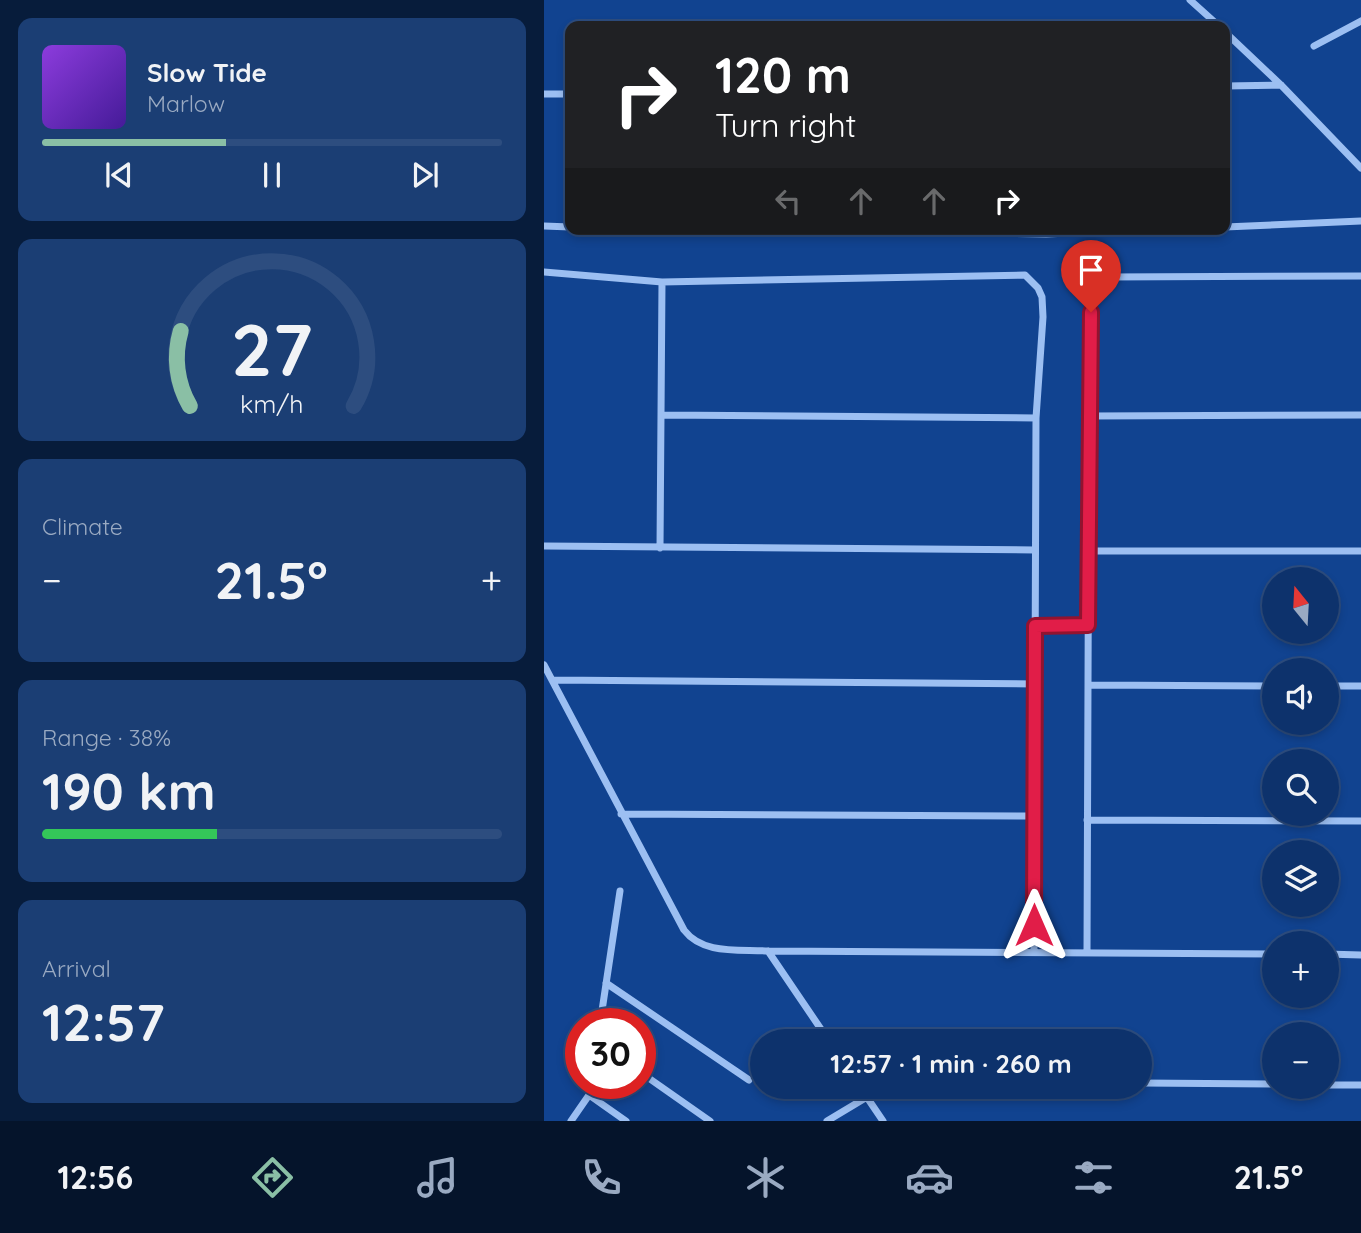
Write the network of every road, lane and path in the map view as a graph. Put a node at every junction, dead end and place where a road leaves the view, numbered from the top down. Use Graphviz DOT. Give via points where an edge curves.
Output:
graph roads {
  1 [pos="1190,0"];
  2 [pos="1213,21"];
  3 [pos="1361,21"];
  4 [pos="1230,37"];
  5 [pos="1314,46"];
  6 [pos="1281,85"];
  7 [pos="1230,86"];
  8 [pos="544,94"];
  9 [pos="565,94"];
  10 [pos="1361,169"];
  11 [pos="1361,221"];
  12 [pos="544,226"];
  13 [pos="565,227"];
  14 [pos="1230,227"];
  15 [pos="544,272"];
  16 [pos="1361,276"];
  17 [pos="662,282"];
  18 [pos="661,415"];
  19 [pos="1361,415"];
  20 [pos="1089,416"];
  21 [pos="1036,418"];
  22 [pos="544,546"];
  23 [pos="660,548"];
  24 [pos="1035,550"];
  25 [pos="1088,551"];
  26 [pos="1361,551"];
  27 [pos="1088,625"];
  28 [pos="1035,626"];
  29 [pos="544,665"];
  30 [pos="552,680"];
  31 [pos="1035,684"];
  32 [pos="1088,685"];
  33 [pos="1262,686"];
  34 [pos="1339,686"];
  35 [pos="1361,686"];
  36 [pos="621,814"];
  37 [pos="1034,816"];
  38 [pos="1087,820"];
  39 [pos="1361,821"];
  40 [pos="620,891"];
  41 [pos="768,951"];
  42 [pos="1034,952"];
  43 [pos="1087,953"];
  44 [pos="1262,954"];
  45 [pos="1339,954"];
  46 [pos="1361,955"];
  47 [pos="606,983"];
  48 [pos="602,1008"];
  49 [pos="821,1029"];
  50 [pos="749,1080"];
  51 [pos="656,1083"];
  52 [pos="1152,1083"];
  53 [pos="1262,1084"];
  54 [pos="1339,1085"];
  55 [pos="1361,1085"];
  56 [pos="586,1099"];
  57 [pos="595,1099"];
  58 [pos="864,1099"];
  59 [pos="868,1099"];
  60 [pos="571,1121"];
  61 [pos="626,1121"];
  62 [pos="710,1121"];
  63 [pos="827,1121"];
  64 [pos="883,1121"];
  1 -- 2 [label="street"];
  3 -- 5 [label="street"];
  4 -- 6 [label="street"];
  6 -- 7 [label="street"];
  6 -- 10 [label="street"];
  8 -- 9 [label="street"];
  11 -- 14 [label="street"];
  12 -- 13 [label="street"];
  15 -- 17 [label="street"];
  16 -- 20 [label="street" via="1096,279 1091,286"];
  17 -- 18 [label="street"];
  17 -- 21 [label="street" via="1025,275 1042,297"];
  18 -- 21 [label="street"];
  18 -- 23 [label="street"];
  19 -- 20 [label="street"];
  20 -- 25 [label="street"];
  21 -- 24 [label="street"];
  22 -- 23 [label="street"];
  23 -- 24 [label="street"];
  24 -- 28 [label="street"];
  25 -- 26 [label="street"];
  25 -- 27 [label="street"];
  27 -- 28 [label="street"];
  27 -- 32 [label="street"];
  28 -- 31 [label="street"];
  29 -- 30 [label="street"];
  30 -- 31 [label="street"];
  30 -- 36 [label="street"];
  31 -- 37 [label="street"];
  32 -- 33 [label="street"];
  32 -- 38 [label="street"];
  34 -- 35 [label="street"];
  36 -- 37 [label="street"];
  36 -- 41 [label="street" via="683,930 695,942"];
  37 -- 42 [label="street"];
  38 -- 39 [label="street"];
  38 -- 43 [label="street"];
  40 -- 47 [label="street"];
  41 -- 42 [label="street"];
  41 -- 49 [label="street"];
  42 -- 43 [label="street"];
  43 -- 44 [label="street"];
  45 -- 46 [label="street"];
  47 -- 48 [label="street"];
  47 -- 50 [label="street"];
  51 -- 62 [label="street"];
  52 -- 53 [label="street"];
  54 -- 55 [label="street"];
  56 -- 60 [label="street"];
  57 -- 61 [label="street"];
  58 -- 63 [label="street"];
  59 -- 64 [label="street"];
}
